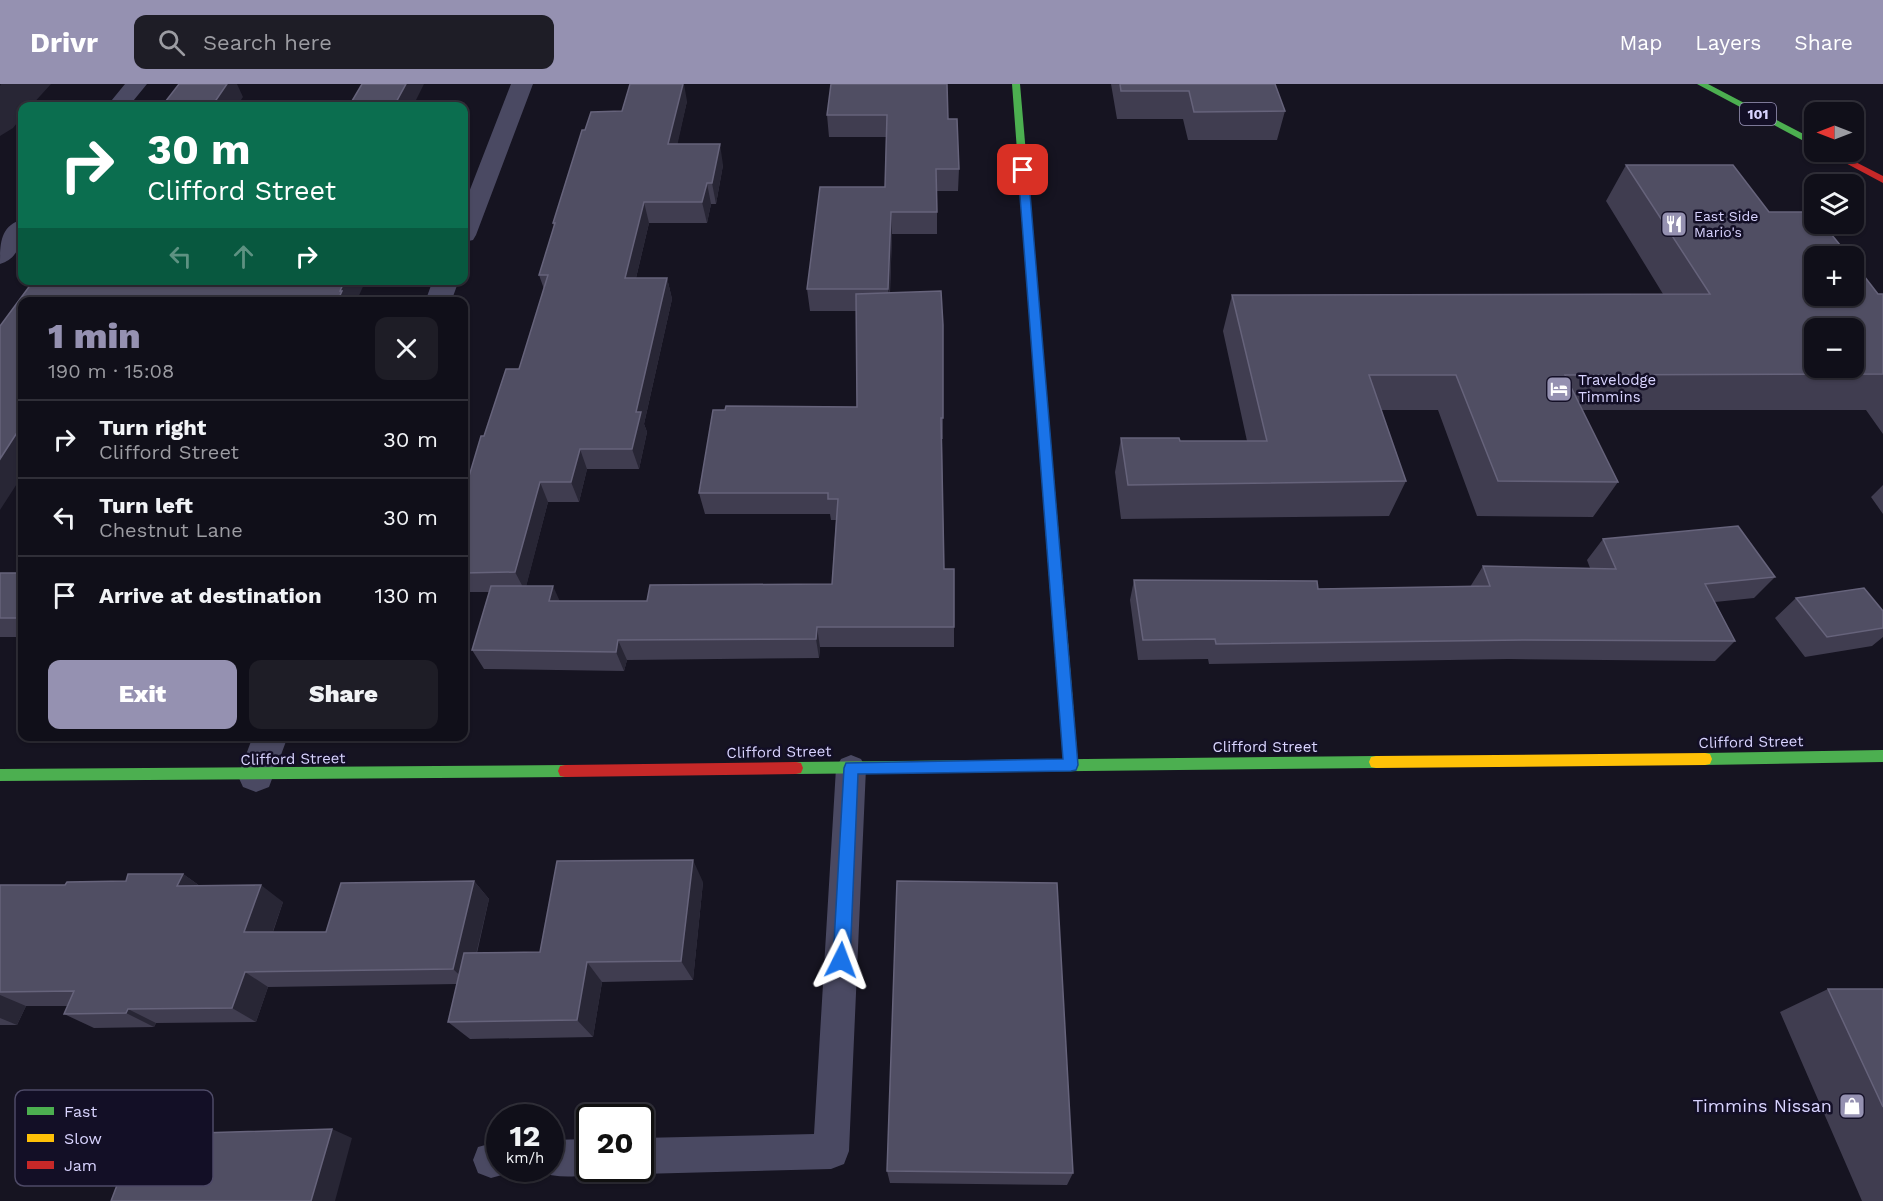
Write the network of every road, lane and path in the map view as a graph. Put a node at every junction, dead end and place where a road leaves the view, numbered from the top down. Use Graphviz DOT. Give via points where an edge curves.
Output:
graph roads {
  1 [pos="136,84"];
  2 [pos="522,84"];
  3 [pos="1016,84"];
  4 [pos="1701,84"];
  5 [pos="121,102"];
  6 [pos="1804,138"];
  7 [pos="1849,162"];
  8 [pos="1883,180"];
  9 [pos="468,226"];
  10 [pos="18,232"];
  11 [pos="0,256"];
  12 [pos="269,741"];
  13 [pos="1883,756"];
  14 [pos="1071,765"];
  15 [pos="851,768"];
  16 [pos="0,775"];
  17 [pos="256,776"];
  18 [pos="654,1156"];
  1 -- 5 [label="street"];
  2 -- 9 [label="street"];
  3 -- 14 [label="street"];
  4 -- 6 [label="street, 101"];
  7 -- 8 [label="street"];
  10 -- 11 [label="street"];
  12 -- 17 [label="street"];
  13 -- 14 [label="street, Clifford Street"];
  14 -- 15 [label="street, Clifford Street"];
  15 -- 17 [label="street, Clifford Street"];
  15 -- 18 [label="lane" via="831,1151"];
  16 -- 17 [label="street, Clifford Street"];
}
